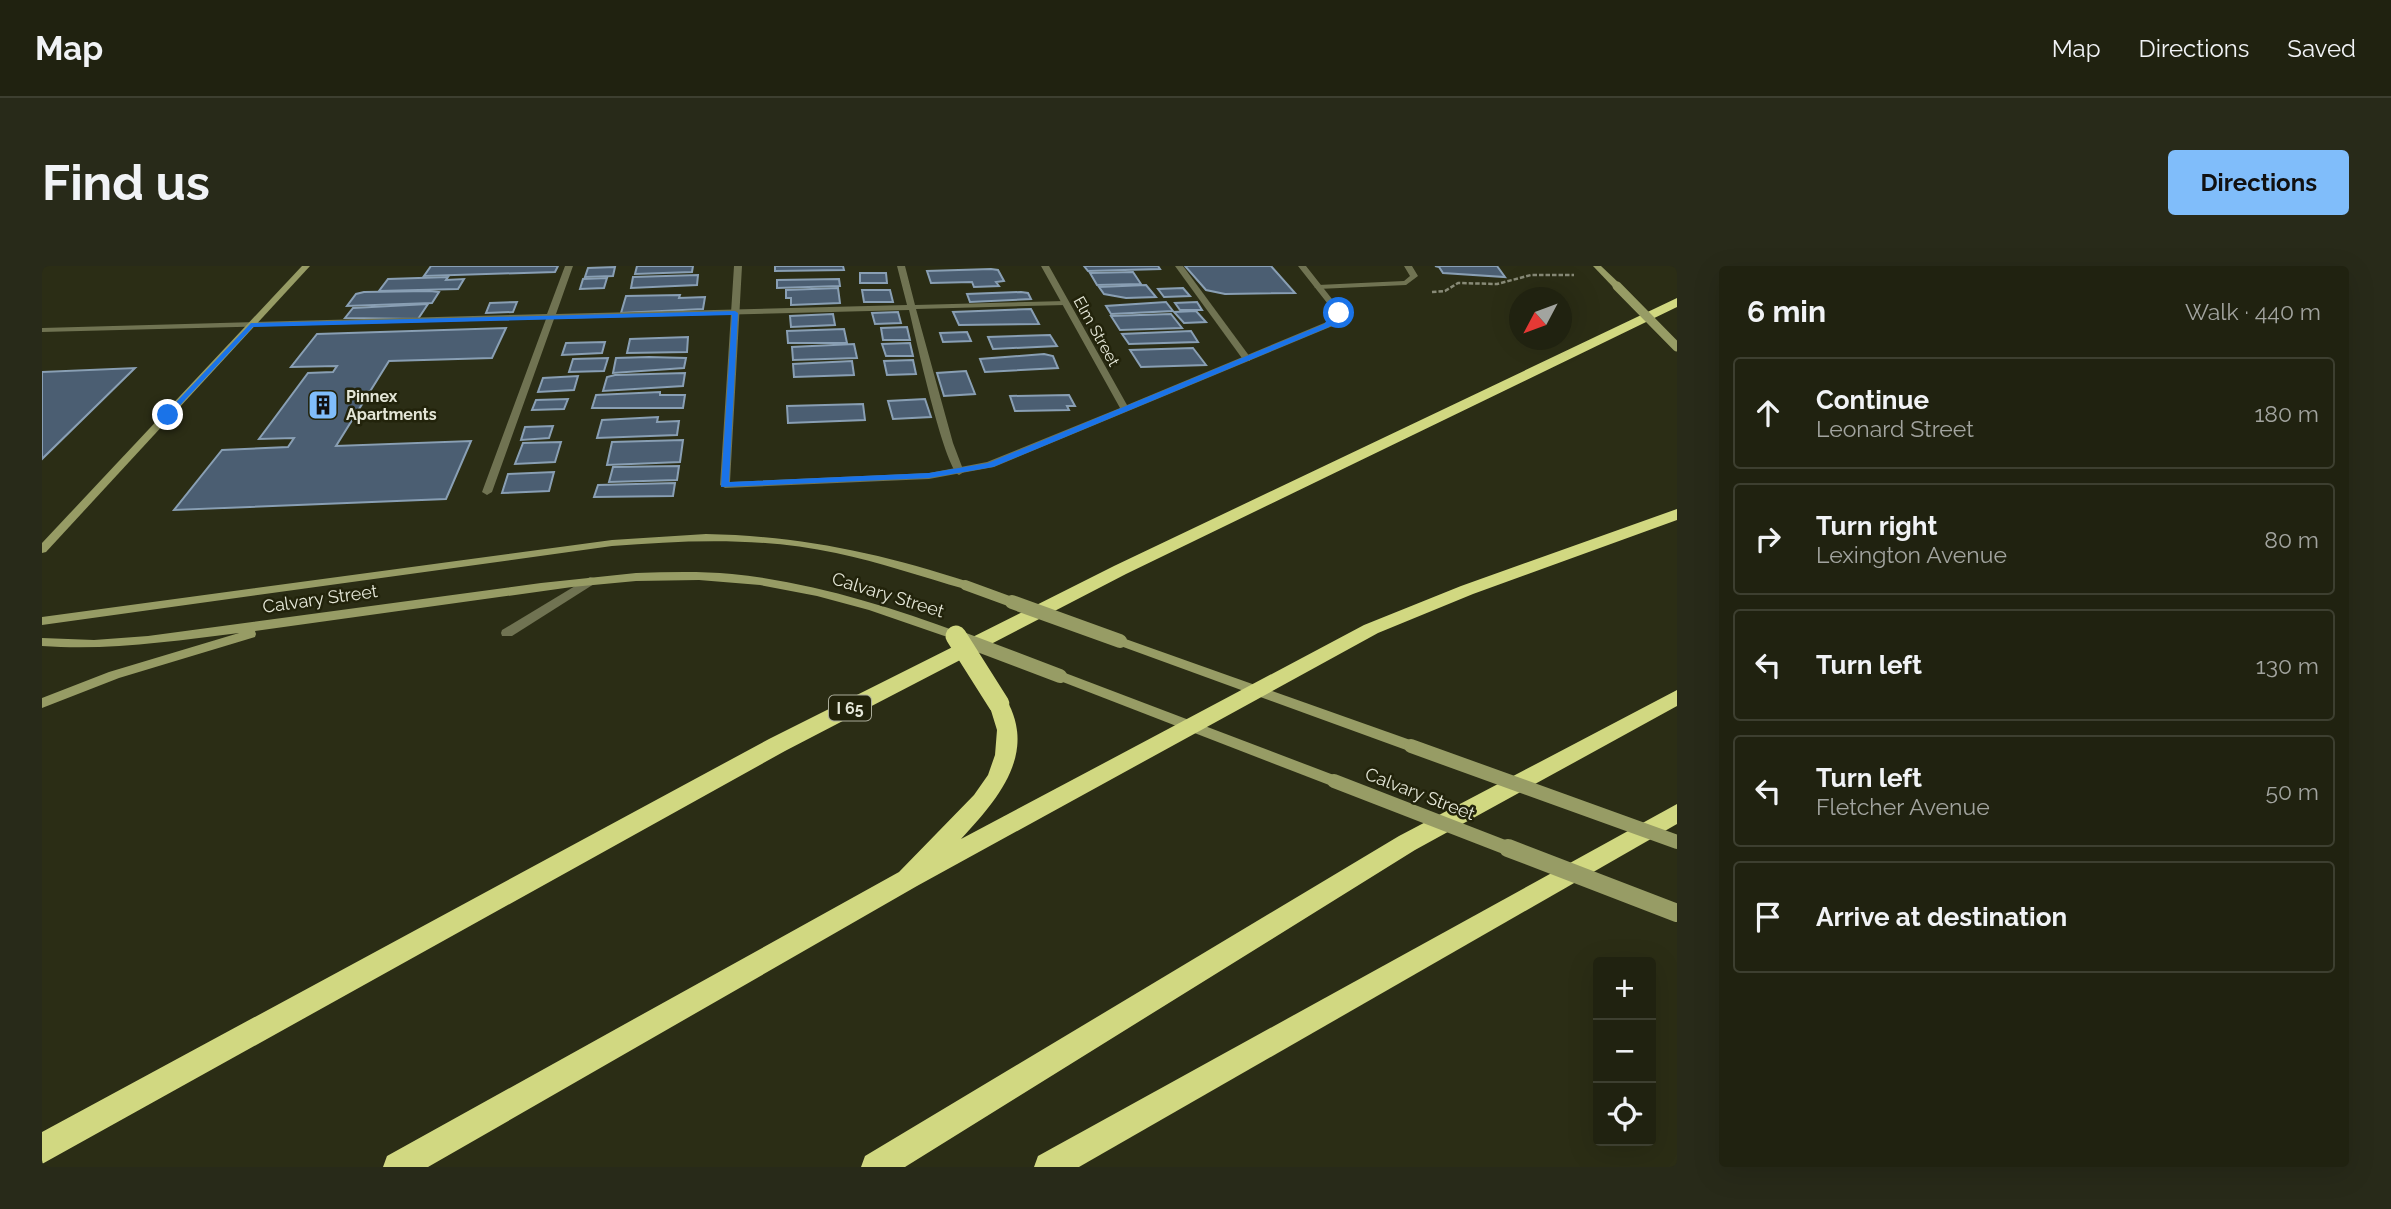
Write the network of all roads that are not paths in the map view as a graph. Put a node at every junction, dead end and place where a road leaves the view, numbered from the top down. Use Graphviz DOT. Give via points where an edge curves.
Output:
graph roads {
  1 [pos="306,266"];
  2 [pos="569,266"];
  3 [pos="738,266"];
  4 [pos="901,266"];
  5 [pos="1045,266"];
  6 [pos="1179,266"];
  7 [pos="1302,266"];
  8 [pos="1408,266"];
  9 [pos="1597,266"];
  10 [pos="1318,287"];
  11 [pos="1677,302"];
  12 [pos="1066,303"];
  13 [pos="912,308"];
  14 [pos="735,313"];
  15 [pos="550,319"];
  16 [pos="251,325"];
  17 [pos="42,330"];
  18 [pos="1677,347"];
  19 [pos="1247,359"];
  20 [pos="1125,409"];
  21 [pos="959,472"];
  22 [pos="487,492"];
  23 [pos="1677,514"];
  24 [pos="42,550"];
  25 [pos="590,581"];
  26 [pos="42,621"];
  27 [pos="291,623"];
  28 [pos="507,633"];
  29 [pos="956,636"];
  30 [pos="42,642"];
  31 [pos="1258,689"];
  32 [pos="1677,697"];
  33 [pos="42,703"];
  34 [pos="1193,727"];
  35 [pos="1677,813"];
  36 [pos="1677,842"];
  37 [pos="908,879"];
  38 [pos="1677,913"];
  39 [pos="42,1149"];
  40 [pos="398,1167"];
  41 [pos="876,1167"];
  42 [pos="1049,1167"];
  1 -- 16 [label="main road"];
  2 -- 15 [label="street"];
  3 -- 14 [label="street"];
  4 -- 13 [label="street"];
  5 -- 12 [label="street, Elm Street"];
  6 -- 19 [label="street"];
  7 -- 10 [label="street"];
  8 -- 10 [label="street" via="1414,276 1406,282"];
  9 -- 18 [label="main road, bridge"];
  10 -- 19 [label="street" via="1339,313 1336,318"];
  11 -- 39 [label="highway, I 65" via="1120,570 777,745"];
  12 -- 13 [label="street"];
  12 -- 20 [label="street, Elm Street"];
  13 -- 14 [label="street"];
  13 -- 21 [label="street"];
  14 -- 15 [label="street"];
  14 -- 21 [label="street" via="724,485"];
  15 -- 16 [label="street"];
  15 -- 22 [label="street"];
  16 -- 17 [label="street"];
  16 -- 24 [label="main road"];
  19 -- 20 [label="street"];
  20 -- 21 [label="street" via="990,465"];
  23 -- 31 [label="highway" via="1371,629"];
  25 -- 27 [label="main road, Calvary Street"];
  25 -- 28 [label="street"];
  25 -- 29 [label="main road, Calvary Street" via="731,578 810,591"];
  26 -- 31 [label="main road, Calvary Street, bridge" via="598,544 693,536 754,537 822,544 890,561"];
  27 -- 30 [label="main road, Calvary Street" via="115,643"];
  27 -- 33 [label="main road" via="127,671"];
  29 -- 34 [label="main road, Calvary Street, bridge"];
  29 -- 37 [label="highway, bridge" via="999,704 1008,730 1006,755 998,778 982,801"];
  31 -- 34 [label="highway"];
  31 -- 36 [label="main road, Calvary Street, bridge"];
  32 -- 41 [label="highway" via="1407,843"];
  34 -- 37 [label="highway"];
  34 -- 38 [label="main road, Calvary Street, bridge"];
  35 -- 42 [label="highway"];
  37 -- 40 [label="highway"];
}
